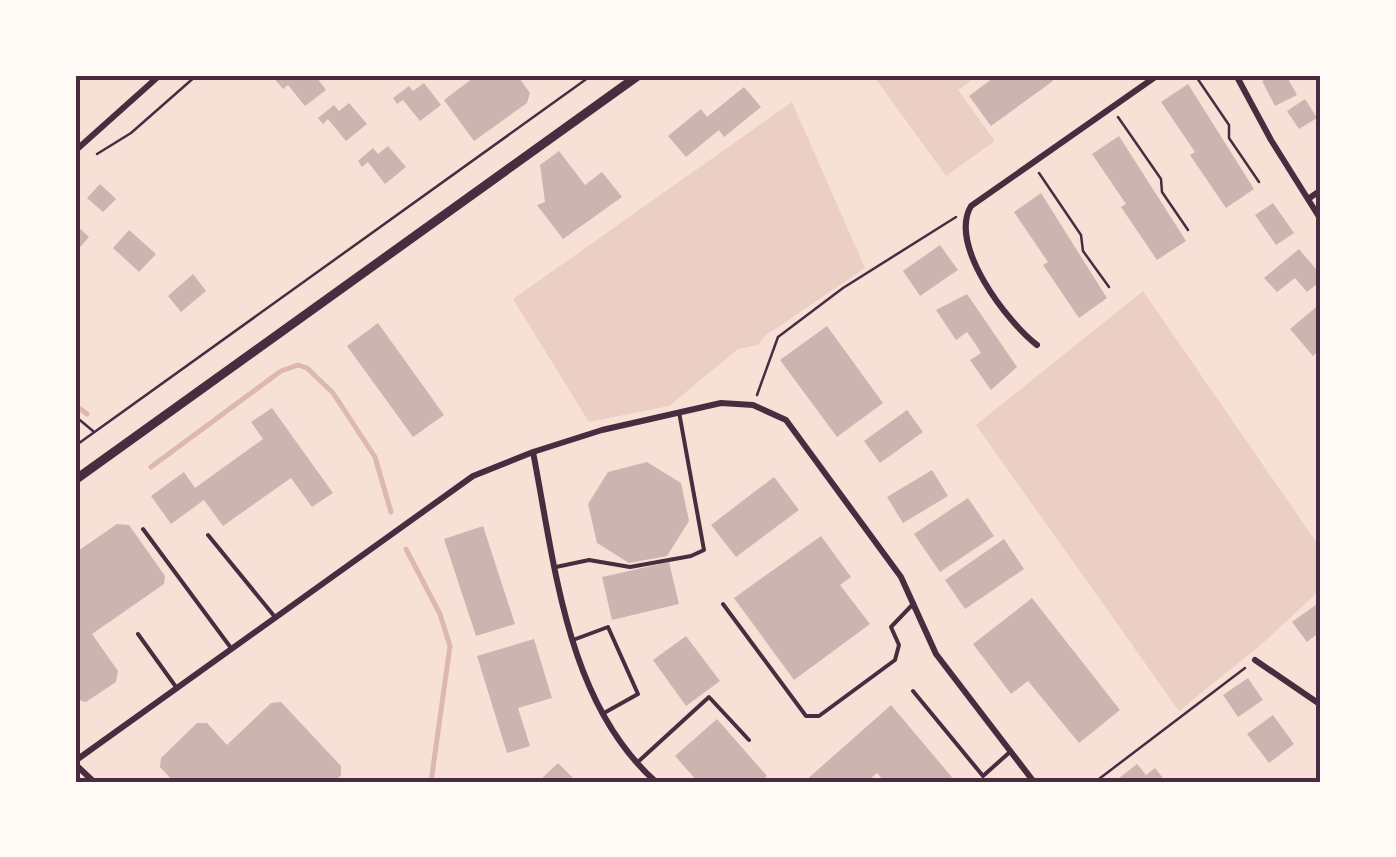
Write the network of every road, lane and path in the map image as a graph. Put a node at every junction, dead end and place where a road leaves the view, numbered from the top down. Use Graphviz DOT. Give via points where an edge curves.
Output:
graph roads {
  1 [pos="160,75"];
  2 [pos="197,75"];
  3 [pos="592,75"];
  4 [pos="639,75"];
  5 [pos="1158,75"];
  6 [pos="1194,75"];
  7 [pos="1236,75"];
  8 [pos="1112,108"];
  9 [pos="75,151"];
  10 [pos="97,154"];
  11 [pos="1032,163"];
  12 [pos="1259,182"];
  13 [pos="1321,190"];
  14 [pos="1308,199"];
  15 [pos="971,206"];
  16 [pos="1321,220"];
  17 [pos="1188,230"];
  18 [pos="1109,288"];
  19 [pos="1037,345"];
  20 [pos="753,406"];
  21 [pos="679,412"];
  22 [pos="75,416"];
  23 [pos="94,432"];
  24 [pos="75,446"];
  25 [pos="533,452"];
  26 [pos="75,480"];
  27 [pos="143,529"];
  28 [pos="208,535"];
  29 [pos="556,567"];
  30 [pos="724,604"];
  31 [pos="914,604"];
  32 [pos="275,617"];
  33 [pos="138,634"];
  34 [pos="573,640"];
  35 [pos="230,648"];
  36 [pos="1255,660"];
  37 [pos="176,687"];
  38 [pos="913,691"];
  39 [pos="1321,706"];
  40 [pos="602,714"];
  41 [pos="749,740"];
  42 [pos="1011,751"];
  43 [pos="75,763"];
  44 [pos="636,764"];
  45 [pos="94,782"];
  46 [pos="656,782"];
  47 [pos="1034,782"];
  48 [pos="1095,782"];
  1 -- 9 [label="street"];
  2 -- 10 [label="path" via="132,133"];
  3 -- 23 [label="path"];
  4 -- 26 [label="main road"];
  5 -- 8 [label="street"];
  6 -- 12 [label="path"];
  7 -- 14 [label="street"];
  8 -- 11 [label="street"];
  8 -- 17 [label="path"];
  11 -- 15 [label="street"];
  11 -- 18 [label="path"];
  13 -- 14 [label="street"];
  14 -- 16 [label="street"];
  15 -- 19 [label="street" via="966,233 984,280 1004,314"];
  15 -- 20 [label="path" via="778,337"];
  20 -- 21 [label="street" via="721,403"];
  20 -- 31 [label="street" via="786,420 902,577"];
  21 -- 25 [label="street"];
  21 -- 29 [label="lane" via="704,550 630,568 589,560"];
  22 -- 23 [label="path"];
  23 -- 24 [label="path"];
  25 -- 29 [label="street"];
  25 -- 32 [label="street" via="473,476"];
  27 -- 35 [label="lane"];
  28 -- 32 [label="lane"];
  29 -- 34 [label="street"];
  30 -- 31 [label="lane" via="806,716 819,716 895,660 899,645 891,626"];
  31 -- 42 [label="street" via="936,654"];
  32 -- 35 [label="street"];
  33 -- 37 [label="lane"];
  34 -- 40 [label="street"];
  34 -- 40 [label="lane" via="608,627 638,694"];
  35 -- 37 [label="street"];
  36 -- 39 [label="street"];
  36 -- 48 [label="path"];
  37 -- 43 [label="street"];
  38 -- 42 [label="lane" via="983,776"];
  40 -- 44 [label="street"];
  41 -- 44 [label="lane" via="709,697"];
  42 -- 47 [label="street"];
  43 -- 45 [label="street"];
  44 -- 46 [label="street"];
}
